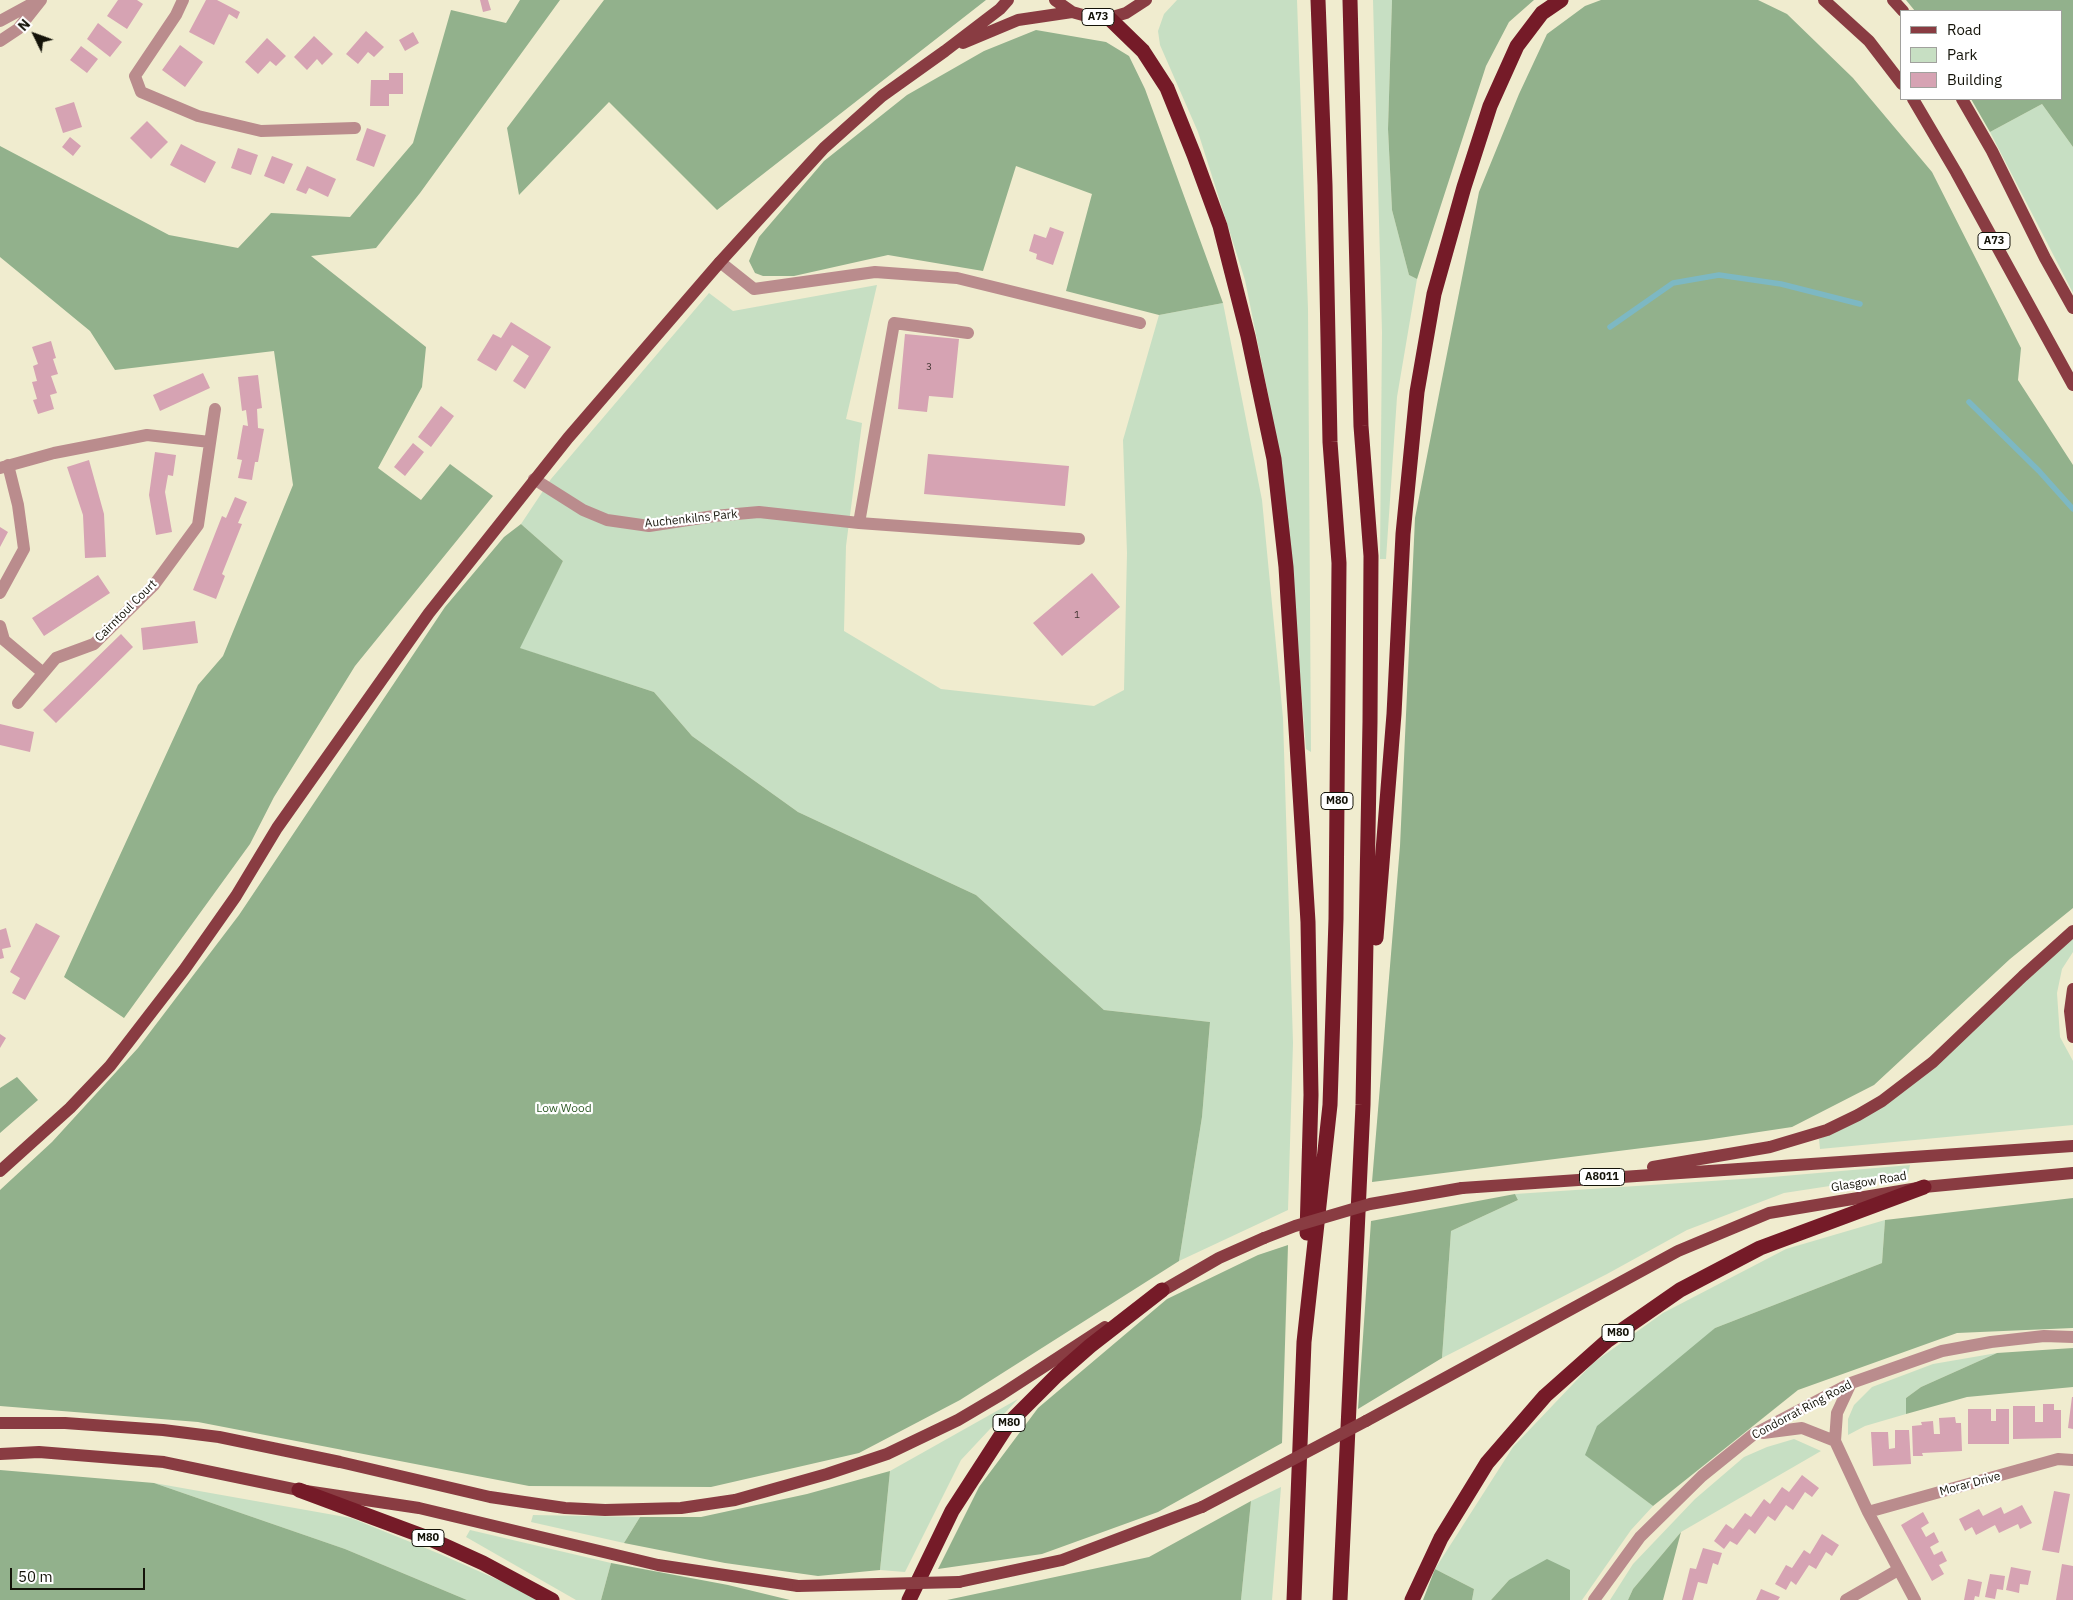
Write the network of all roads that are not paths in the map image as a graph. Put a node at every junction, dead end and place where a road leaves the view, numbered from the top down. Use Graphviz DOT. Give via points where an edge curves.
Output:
graph roads {
  1 [pos="40,0"];
  2 [pos="183,0"];
  3 [pos="1008,0"];
  4 [pos="1055,0"];
  5 [pos="1146,0"];
  6 [pos="1318,0"];
  7 [pos="1350,0"];
  8 [pos="1561,0"];
  9 [pos="1824,0"];
  10 [pos="1893,0"];
  11 [pos="1902,10"];
  12 [pos="1072,12"];
  13 [pos="1109,18"];
  14 [pos="0,22"];
  15 [pos="0,41"];
  16 [pos="945,51"];
  17 [pos="1900,81"];
  18 [pos="1914,100"];
  19 [pos="1963,100"];
  20 [pos="355,128"];
  21 [pos="720,262"];
  22 [pos="2073,308"];
  23 [pos="1140,323"];
  24 [pos="968,333"];
  25 [pos="2073,385"];
  26 [pos="215,409"];
  27 [pos="210,442"];
  28 [pos="4,466"];
  29 [pos="534,479"];
  30 [pos="859,523"];
  31 [pos="1080,539"];
  32 [pos="0,593"];
  33 [pos="0,626"];
  34 [pos="42,672"];
  35 [pos="18,704"];
  36 [pos="2073,932"];
  37 [pos="2073,988"];
  38 [pos="2073,1038"];
  39 [pos="1363,1105"];
  40 [pos="2073,1146"];
  41 [pos="0,1171"];
  42 [pos="2073,1173"];
  43 [pos="2040,1176"];
  44 [pos="1576,1179"];
  45 [pos="2073,1182"];
  46 [pos="1924,1187"];
  47 [pos="1162,1290"];
  48 [pos="2073,1337"];
  49 [pos="1304,1342"];
  50 [pos="1851,1383"];
  51 [pos="0,1423"];
  52 [pos="1754,1434"];
  53 [pos="1835,1441"];
  54 [pos="0,1454"];
  55 [pos="2073,1460"];
  56 [pos="299,1490"];
  57 [pos="1868,1512"];
  58 [pos="1898,1570"];
  59 [pos="552,1600"];
  60 [pos="909,1600"];
  61 [pos="1294,1600"];
  62 [pos="1340,1600"];
  63 [pos="1412,1600"];
  64 [pos="1594,1600"];
  65 [pos="1846,1600"];
  66 [pos="1915,1600"];
  1 -- 14 [label="street"];
  1 -- 15 [label="street" via="18,29"];
  2 -- 20 [label="street" via="135,76 141,92 198,116 261,131"];
  3 -- 16 [label="main road"];
  4 -- 12 [label="main road, A73"];
  5 -- 13 [label="main road, A73" via="1126,13"];
  6 -- 49 [label="highway, M80" via="1330,442 1339,563 1336,919 1330,1105"];
  7 -- 39 [label="highway, M80" via="1361,426 1371,556"];
  8 -- 39 [label="highway" via="1542,13 1517,46 1490,106 1434,294 1417,392 1403,534 1394,714"];
  9 -- 17 [label="main road" via="1869,41"];
  10 -- 11 [label="main road"];
  12 -- 13 [label="main road, A73"];
  12 -- 16 [label="main road" via="1018,20"];
  13 -- 49 [label="highway" via="1143,51 1167,88 1194,155 1220,226 1274,459 1286,567 1308,922 1311,1095"];
  16 -- 21 [label="main road" via="882,96 824,148"];
  18 -- 25 [label="main road, A73"];
  19 -- 22 [label="main road"];
  21 -- 23 [label="street" via="754,289 875,272 957,278"];
  21 -- 29 [label="main road"];
  24 -- 30 [label="street" via="894,323"];
  26 -- 27 [label="street, Cairntoul Court"];
  27 -- 28 [label="street" via="147,436"];
  27 -- 34 [label="street, Cairntoul Court" via="198,525 154,585 94,644 56,658"];
  28 -- 32 [label="street" via="18,505 24,549"];
  29 -- 30 [label="street, Auchenkilns Park" via="583,510 607,520 649,526 758,512"];
  29 -- 41 [label="main road" via="430,613 277,828 236,896 184,970 110,1066 70,1108"];
  30 -- 31 [label="street, Auchenkilns Park"];
  33 -- 34 [label="street" via="4,640"];
  34 -- 35 [label="street, Cairntoul Court"];
  36 -- 44 [label="main road" via="1933,1062 1858,1115 1827,1130 1770,1147"];
  37 -- 38 [label="main road" via="2070,1011"];
  39 -- 62 [label="highway, M80"];
  40 -- 44 [label="main road, A8011"];
  42 -- 43 [label="main road, Glasgow Road"];
  43 -- 45 [label="main road"];
  43 -- 46 [label="main road, Glasgow Road"];
  44 -- 47 [label="main road, A8011, bridge" via="1462,1188 1370,1204 1264,1238 1219,1258"];
  46 -- 56 [label="main road, Glasgow Road, bridge" via="1769,1213 1678,1251 1202,1507 1062,1560 959,1582 798,1586 658,1565 419,1508"];
  46 -- 63 [label="highway, M80" via="1760,1248 1680,1290 1608,1340 1545,1396 1487,1463 1441,1538"];
  47 -- 51 [label="main road" via="1002,1394 958,1420 895,1450 827,1474 728,1502 681,1508 605,1510 538,1505 219,1438 163,1430"];
  47 -- 60 [label="highway, M80" via="1090,1346 1009,1423 952,1511"];
  48 -- 50 [label="street, Condorrat Ring Road" via="2026,1338 1942,1351"];
  49 -- 61 [label="highway, M80"];
  50 -- 52 [label="street, Condorrat Ring Road"];
  50 -- 53 [label="street" via="1837,1413"];
  52 -- 53 [label="street" via="1802,1428"];
  52 -- 64 [label="street, Condorrat Ring Road" via="1702,1476 1640,1537"];
  53 -- 57 [label="street"];
  54 -- 56 [label="main road, Glasgow Road" via="39,1452 164,1462"];
  55 -- 57 [label="street, Morar Drive" via="2058,1459"];
  56 -- 59 [label="highway, M80" via="428,1538 492,1567"];
  57 -- 58 [label="street"];
  58 -- 65 [label="street"];
  58 -- 66 [label="street"];
}
